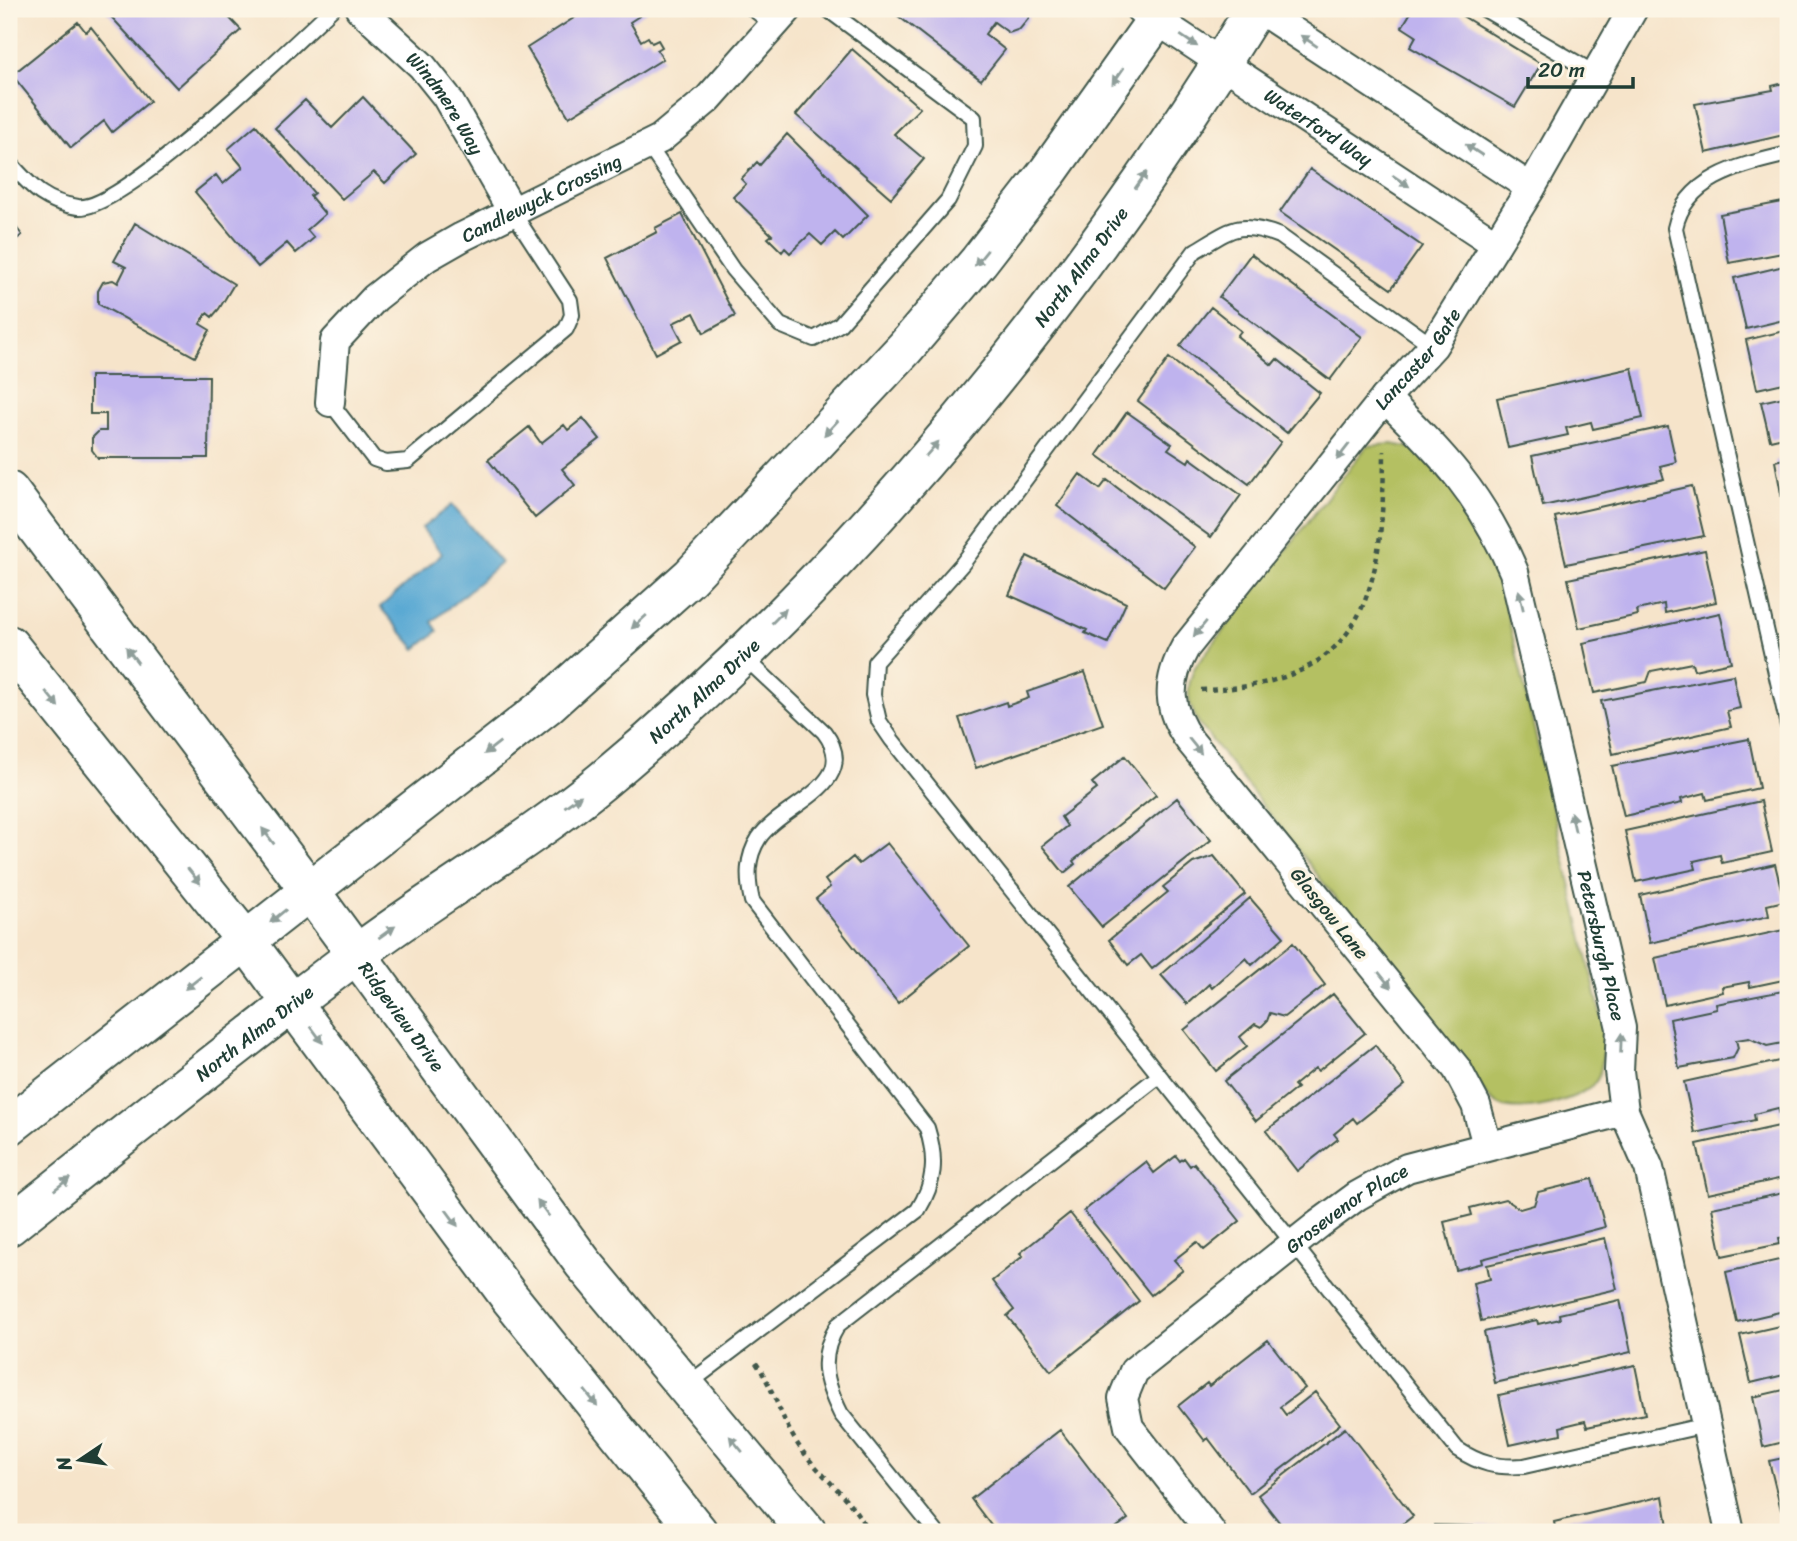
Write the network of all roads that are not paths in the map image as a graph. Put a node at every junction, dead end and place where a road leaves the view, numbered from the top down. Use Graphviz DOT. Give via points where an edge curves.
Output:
graph roads {
  1 [pos="332,9"];
  2 [pos="360,9"];
  3 [pos="753,9"];
  4 [pos="827,9"];
  5 [pos="1257,9"];
  6 [pos="1484,9"];
  7 [pos="1633,9"];
  8 [pos="1153,12"];
  9 [pos="782,17"];
  10 [pos="1221,62"];
  11 [pos="1596,74"];
  12 [pos="648,145"];
  13 [pos="1788,154"];
  14 [pos="9,162"];
  15 [pos="1531,188"];
  16 [pos="512,211"];
  17 [pos="1496,244"];
  18 [pos="1433,346"];
  19 [pos="1385,398"];
  20 [pos="330,401"];
  21 [pos="9,491"];
  22 [pos="9,645"];
  23 [pos="741,654"];
  24 [pos="1170,685"];
  25 [pos="1788,726"];
  26 [pos="310,891"];
  27 [pos="246,941"];
  28 [pos="356,954"];
  29 [pos="295,1004"];
  30 [pos="1159,1076"];
  31 [pos="1624,1111"];
  32 [pos="9,1126"];
  33 [pos="1487,1145"];
  34 [pos="9,1226"];
  35 [pos="1294,1244"];
  36 [pos="686,1385"];
  37 [pos="1706,1425"];
  38 [pos="698,1532"];
  39 [pos="807,1532"];
  40 [pos="936,1532"];
  41 [pos="1210,1532"];
  42 [pos="1730,1532"];
  1 -- 14 [label="lane" via="219,113 114,196 80,207 40,195"];
  2 -- 16 [label="street, Windmere Way" via="422,66 446,96"];
  3 -- 9 [label="lane"];
  4 -- 12 [label="lane" via="974,118 975,146 948,200 840,324 814,339 780,325 733,270"];
  5 -- 10 [label="main road, North Alma Drive"];
  15 -- 5 [label="street, one-way"];
  6 -- 11 [label="lane"];
  7 -- 11 [label="street, Lancaster Gate"];
  8 -- 10 [label="street, Waterford Way, one-way"];
  8 -- 26 [label="main road, one-way" via="1056,162 978,261 863,394 690,577 546,706"];
  9 -- 12 [label="street, Candlewyck Crossing" via="708,99"];
  10 -- 17 [label="street, Waterford Way, one-way"];
  23 -- 10 [label="main road, North Alma Drive, one-way" via="809,586 964,412 1106,229"];
  11 -- 15 [label="street, Lancaster Gate"];
  12 -- 16 [label="street, Candlewyck Crossing"];
  13 -- 25 [label="lane" via="1717,175 1692,193 1675,228"];
  15 -- 17 [label="street, Lancaster Gate"];
  16 -- 20 [label="street, Candlewyck Crossing" via="427,257 375,298 335,341"];
  16 -- 20 [label="lane" via="570,300 572,315 566,329 408,461 374,459"];
  17 -- 18 [label="street, Lancaster Gate"];
  18 -- 19 [label="street, Lancaster Gate"];
  18 -- 30 [label="lane" via="1280,236 1254,226 1231,230 1195,251 963,563 875,662 873,695 879,721"];
  19 -- 24 [label="street, Lancaster Gate, one-way" via="1185,648"];
  31 -- 19 [label="street, Petersburgh Place, one-way" via="1619,1071 1621,1028 1514,572 1496,528 1473,492"];
  26 -- 21 [label="main road, Ridgeview Drive, one-way"];
  22 -- 27 [label="main road, one-way"];
  28 -- 23 [label="main road, North Alma Drive, one-way" via="598,783"];
  23 -- 36 [label="lane" via="824,732 835,762 825,782 760,837 749,869 752,901 927,1128 935,1171 918,1210"];
  24 -- 33 [label="street, Glasgow Lane, one-way" via="1178,725 1457,1069 1476,1105"];
  26 -- 27 [label="main road, one-way"];
  26 -- 28 [label="main road, Ridgeview Drive"];
  27 -- 29 [label="main road"];
  27 -- 32 [label="main road, one-way"];
  28 -- 29 [label="main road, North Alma Drive"];
  36 -- 28 [label="main road, Ridgeview Drive, one-way" via="583,1263"];
  34 -- 29 [label="main road, North Alma Drive, one-way"];
  29 -- 38 [label="main road, one-way" via="510,1298"];
  30 -- 35 [label="lane"];
  30 -- 40 [label="lane" via="922,1257 838,1325 827,1343 825,1368 841,1414"];
  31 -- 33 [label="street, Grosevenor Place"];
  31 -- 37 [label="street, Petersburgh Place" via="1649,1168"];
  33 -- 35 [label="street, Grosevenor Place" via="1407,1168 1357,1196"];
  35 -- 37 [label="lane" via="1457,1449 1477,1462 1500,1468 1524,1466"];
  35 -- 41 [label="street, Grosevenor Place" via="1134,1371 1123,1398 1129,1427"];
  39 -- 36 [label="main road, Ridgeview Drive, one-way"];
  37 -- 42 [label="street, Petersburgh Place"];
}
